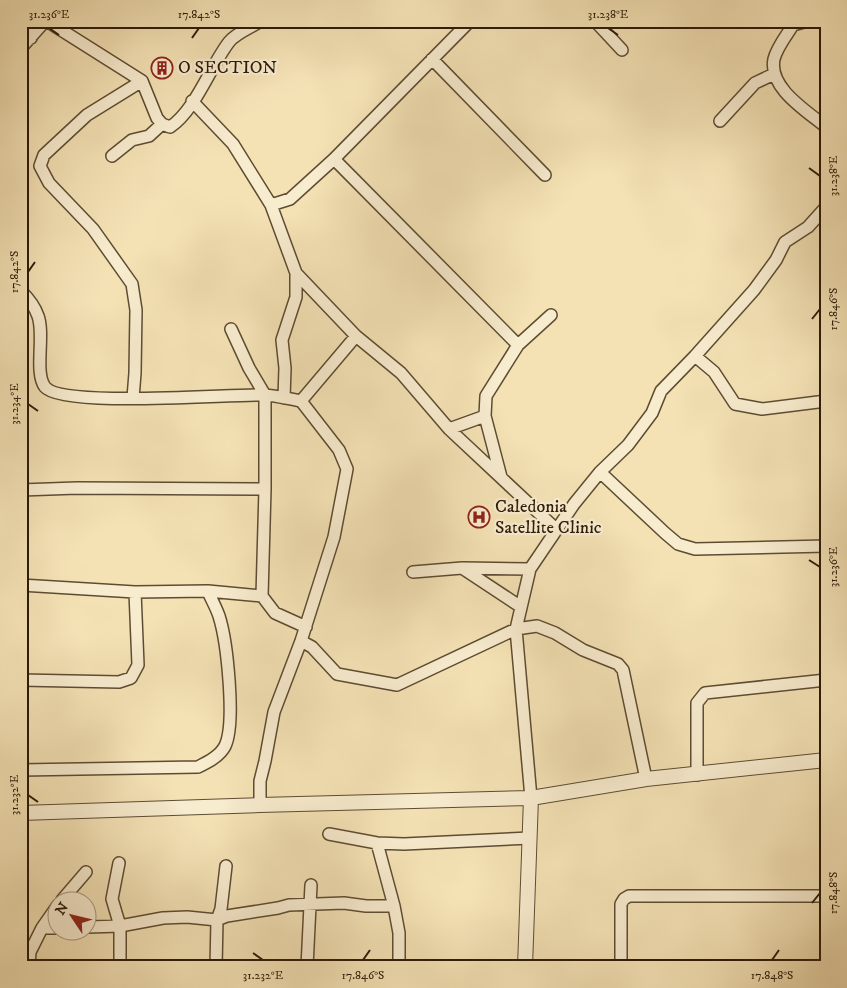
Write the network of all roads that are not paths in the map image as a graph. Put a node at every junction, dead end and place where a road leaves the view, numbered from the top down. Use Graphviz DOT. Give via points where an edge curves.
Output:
graph roads {
  1 [pos="46,21"];
  2 [pos="261,21"];
  3 [pos="470,21"];
  4 [pos="595,21"];
  5 [pos="808,21"];
  6 [pos="792,23"];
  7 [pos="21,28"];
  8 [pos="32,38"];
  9 [pos="21,48"];
  10 [pos="622,50"];
  11 [pos="432,58"];
  12 [pos="774,74"];
  13 [pos="142,81"];
  14 [pos="192,102"];
  15 [pos="720,121"];
  16 [pos="162,124"];
  17 [pos="826,127"];
  18 [pos="112,156"];
  19 [pos="334,159"];
  20 [pos="545,175"];
  21 [pos="271,205"];
  22 [pos="826,207"];
  23 [pos="296,274"];
  24 [pos="21,291"];
  25 [pos="551,314"];
  26 [pos="231,330"];
  27 [pos="356,336"];
  28 [pos="518,345"];
  29 [pos="695,356"];
  30 [pos="264,395"];
  31 [pos="133,398"];
  32 [pos="284,398"];
  33 [pos="300,401"];
  34 [pos="826,401"];
  35 [pos="485,416"];
  36 [pos="449,429"];
  37 [pos="600,472"];
  38 [pos="501,477"];
  39 [pos="265,489"];
  40 [pos="21,490"];
  41 [pos="558,530"];
  42 [pos="826,546"];
  43 [pos="462,568"];
  44 [pos="530,569"];
  45 [pos="413,572"];
  46 [pos="21,585"];
  47 [pos="208,591"];
  48 [pos="136,592"];
  49 [pos="262,596"];
  50 [pos="521,608"];
  51 [pos="306,627"];
  52 [pos="516,629"];
  53 [pos="301,641"];
  54 [pos="21,680"];
  55 [pos="826,680"];
  56 [pos="826,760"];
  57 [pos="21,770"];
  58 [pos="697,775"];
  59 [pos="646,779"];
  60 [pos="531,798"];
  61 [pos="260,805"];
  62 [pos="21,813"];
  63 [pos="329,834"];
  64 [pos="530,838"];
  65 [pos="377,843"];
  66 [pos="118,862"];
  67 [pos="226,866"];
  68 [pos="86,872"];
  69 [pos="311,885"];
  70 [pos="71,890"];
  71 [pos="826,896"];
  72 [pos="310,904"];
  73 [pos="394,906"];
  74 [pos="48,919"];
  75 [pos="217,920"];
  76 [pos="120,926"];
  77 [pos="98,927"];
  78 [pos="42,928"];
  79 [pos="48,928"];
  80 [pos="29,967"];
  81 [pos="120,967"];
  82 [pos="216,967"];
  83 [pos="308,967"];
  84 [pos="399,967"];
  85 [pos="525,967"];
  86 [pos="621,967"];
  1 -- 8 [label="street"];
  1 -- 13 [label="street"];
  2 -- 14 [label="street" via="230,40"];
  3 -- 11 [label="street"];
  4 -- 10 [label="street"];
  5 -- 6 [label="street"];
  6 -- 12 [label="street" via="774,59"];
  7 -- 8 [label="street"];
  8 -- 9 [label="street"];
  11 -- 19 [label="street"];
  11 -- 20 [label="street"];
  12 -- 15 [label="street" via="755,83"];
  12 -- 17 [label="street" via="782,89"];
  13 -- 16 [label="street"];
  13 -- 31 [label="street" via="86,115 44,155 40,166 50,183 93,229 132,284 136,310"];
  14 -- 16 [label="street" via="178,122 170,127"];
  14 -- 21 [label="street" via="234,144"];
  16 -- 18 [label="street" via="149,136 132,140"];
  19 -- 21 [label="street" via="290,199"];
  19 -- 28 [label="street"];
  21 -- 23 [label="street"];
  22 -- 29 [label="street" via="808,227 785,242 754,290"];
  23 -- 27 [label="street"];
  23 -- 32 [label="street" via="296,297 282,340"];
  24 -- 31 [label="street" via="38,315 41,328 40,375 45,386 52,392 85,397"];
  25 -- 28 [label="street"];
  26 -- 30 [label="street"];
  27 -- 33 [label="street"];
  27 -- 36 [label="street" via="401,373"];
  28 -- 35 [label="street" via="486,396"];
  29 -- 34 [label="street" via="714,372 735,404 762,409"];
  29 -- 37 [label="street" via="661,391 652,413 628,445"];
  30 -- 31 [label="street"];
  30 -- 32 [label="street"];
  30 -- 39 [label="street"];
  32 -- 33 [label="street"];
  33 -- 51 [label="street" via="339,450 347,469 334,536"];
  35 -- 36 [label="street"];
  35 -- 38 [label="street"];
  36 -- 38 [label="street"];
  37 -- 41 [label="street"];
  37 -- 42 [label="street" via="678,544 695,549"];
  38 -- 41 [label="street"];
  39 -- 40 [label="street"];
  39 -- 49 [label="street"];
  41 -- 44 [label="street"];
  43 -- 44 [label="street"];
  43 -- 45 [label="street"];
  43 -- 50 [label="street"];
  44 -- 50 [label="street"];
  46 -- 48 [label="street"];
  47 -- 48 [label="street"];
  47 -- 49 [label="street"];
  47 -- 57 [label="street" via="219,617 226,652 231,716 225,747 212,760 198,767"];
  48 -- 54 [label="street" via="138,665 131,678 119,682"];
  49 -- 51 [label="street" via="275,612"];
  50 -- 52 [label="street"];
  51 -- 53 [label="street"];
  52 -- 53 [label="street" via="397,685 338,674 312,647"];
  52 -- 59 [label="street" via="537,626 618,664 623,670"];
  52 -- 60 [label="street"];
  53 -- 61 [label="street" via="274,712 260,781"];
  55 -- 58 [label="street" via="705,693 696,703"];
  56 -- 58 [label="street"];
  58 -- 59 [label="street"];
  59 -- 60 [label="street"];
  60 -- 61 [label="street"];
  60 -- 64 [label="street"];
  61 -- 62 [label="street"];
  63 -- 65 [label="street"];
  64 -- 65 [label="street"];
  64 -- 85 [label="street"];
  65 -- 73 [label="street"];
  66 -- 76 [label="street" via="112,899"];
  67 -- 75 [label="street"];
  68 -- 70 [label="street"];
  69 -- 72 [label="street"];
  71 -- 86 [label="street" via="629,896 621,904"];
  72 -- 73 [label="street"];
  72 -- 75 [label="street"];
  72 -- 83 [label="street"];
  73 -- 84 [label="street" via="399,933"];
  74 -- 78 [label="street"];
  75 -- 76 [label="street" via="163,918"];
  75 -- 82 [label="street"];
  76 -- 77 [label="street"];
  76 -- 81 [label="street"];
  78 -- 79 [label="street"];
  78 -- 80 [label="street" via="30,952"];
}
